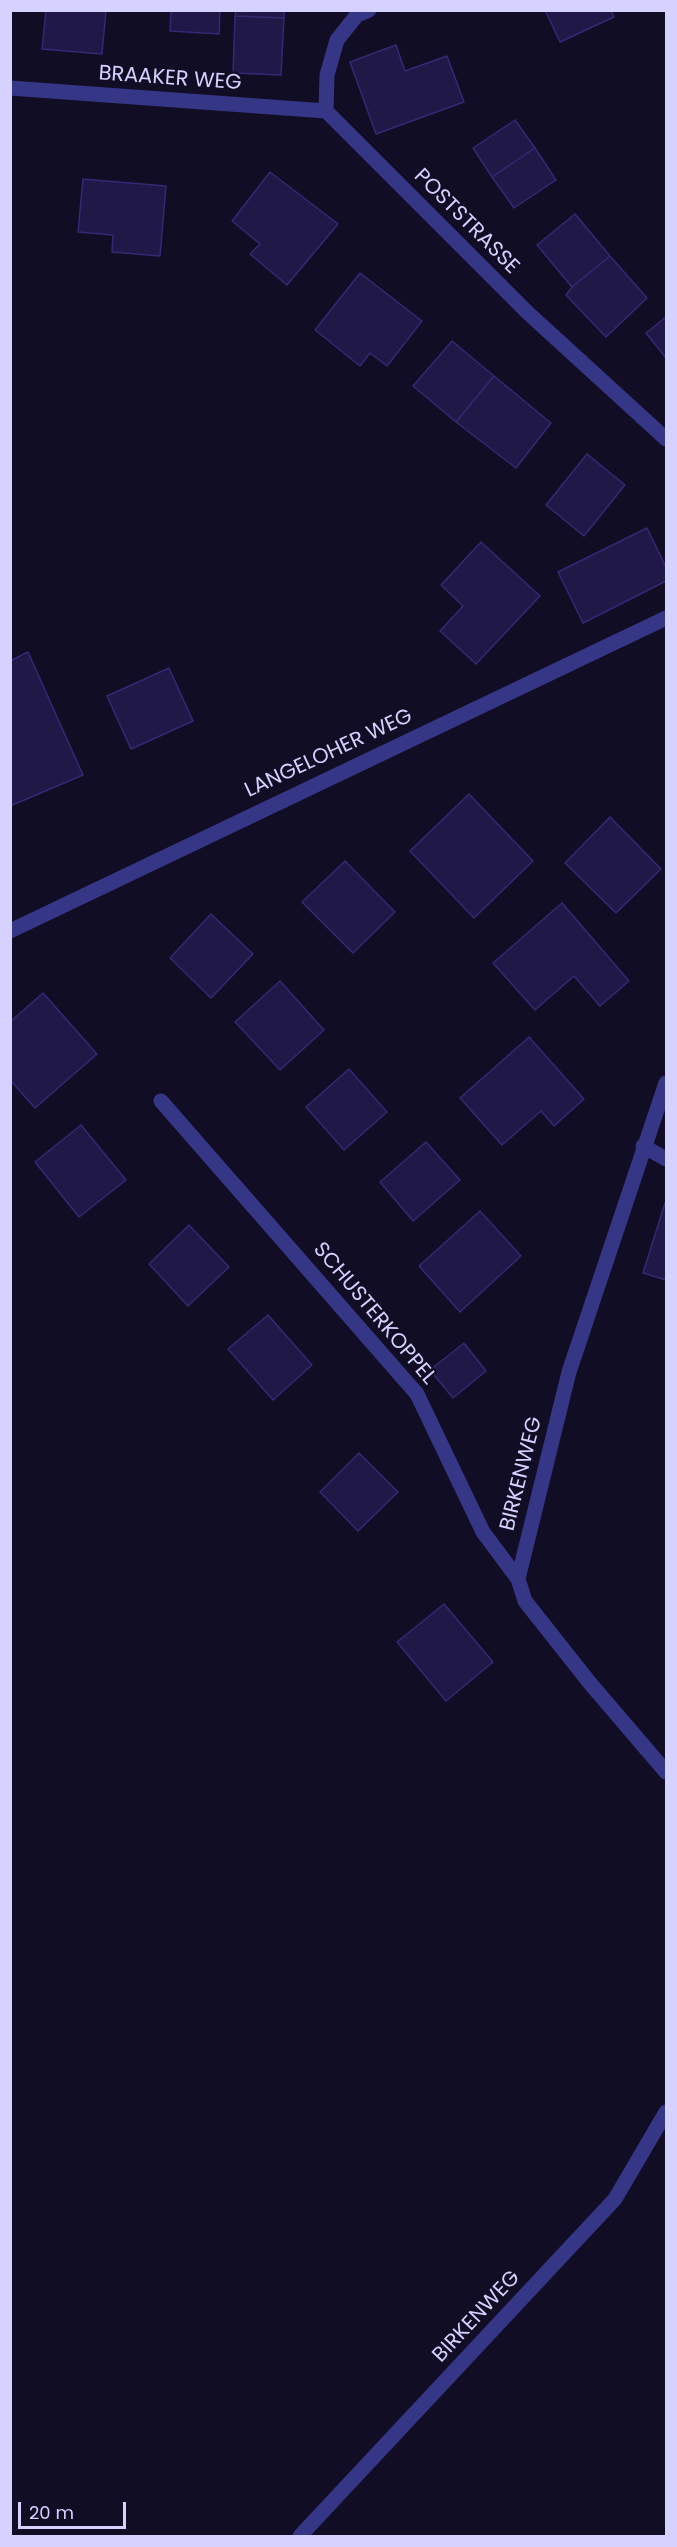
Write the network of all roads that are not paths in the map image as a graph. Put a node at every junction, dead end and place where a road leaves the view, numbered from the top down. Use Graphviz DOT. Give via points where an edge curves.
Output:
graph roads {
  1 [pos="369,10"];
  2 [pos="10,88"];
  3 [pos="326,111"];
  4 [pos="666,439"];
  5 [pos="666,618"];
  6 [pos="10,931"];
  7 [pos="666,1083"];
  8 [pos="161,1101"];
  9 [pos="644,1146"];
  10 [pos="666,1159"];
  11 [pos="518,1579"];
  12 [pos="666,1772"];
  13 [pos="666,2112"];
  14 [pos="300,2536"];
  1 -- 3 [label="street" via="357,15 337,40 327,75"];
  2 -- 3 [label="street, BRAAKER WEG"];
  3 -- 4 [label="street, POSTSTRASSE" via="527,312"];
  5 -- 6 [label="street, LANGELOHER WEG"];
  7 -- 9 [label="street, BIRKENWEG"];
  8 -- 11 [label="street, SCHUSTERKOPPEL" via="417,1394 483,1532"];
  9 -- 10 [label="street"];
  9 -- 11 [label="street, BIRKENWEG" via="569,1372"];
  11 -- 12 [label="street" via="525,1601"];
  13 -- 14 [label="street, BIRKENWEG" via="615,2199"];
}
